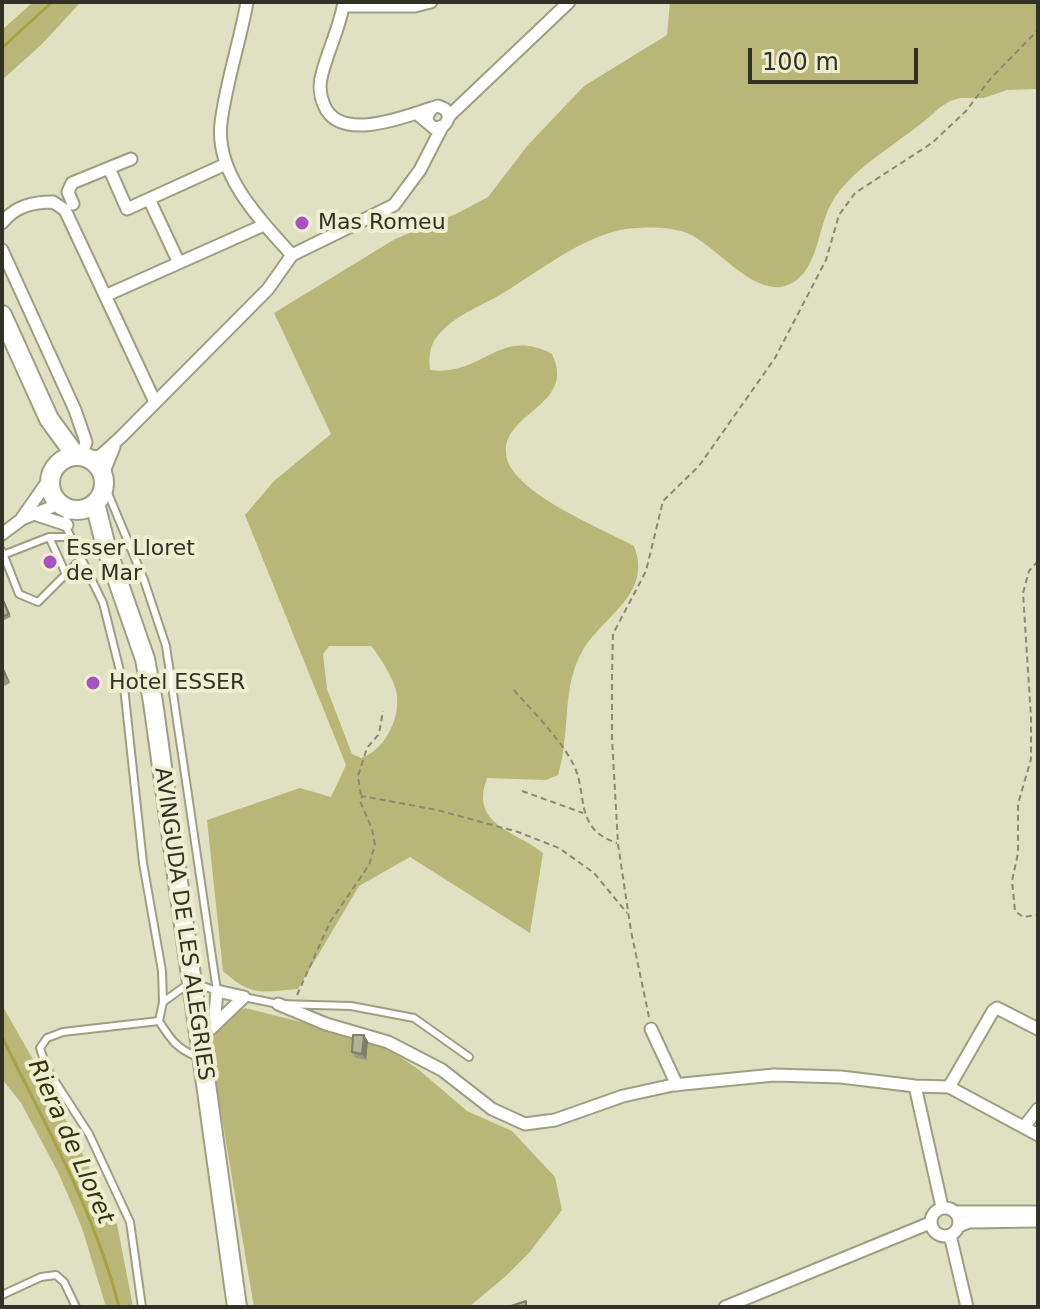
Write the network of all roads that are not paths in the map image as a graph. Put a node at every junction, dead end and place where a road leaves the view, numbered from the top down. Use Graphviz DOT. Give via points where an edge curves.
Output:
graph roads {
  1 [pos="247,2"];
  2 [pos="431,2"];
  3 [pos="569,2"];
  4 [pos="344,4"];
  5 [pos="416,113"];
  6 [pos="440,120"];
  7 [pos="131,159"];
  8 [pos="226,164"];
  9 [pos="109,168"];
  10 [pos="149,199"];
  11 [pos="70,211"];
  12 [pos="2,223"];
  13 [pos="264,225"];
  14 [pos="2,250"];
  15 [pos="292,255"];
  16 [pos="179,263"];
  17 [pos="107,295"];
  18 [pos="2,315"];
  19 [pos="155,402"];
  20 [pos="49,419"];
  21 [pos="121,437"];
  22 [pos="82,457"];
  23 [pos="53,472"];
  24 [pos="104,480"];
  25 [pos="95,503"];
  26 [pos="28,516"];
  27 [pos="67,516"];
  28 [pos="2,534"];
  29 [pos="49,537"];
  30 [pos="106,547"];
  31 [pos="3,553"];
  32 [pos="81,559"];
  33 [pos="65,572"];
  34 [pos="191,982"];
  35 [pos="217,991"];
  36 [pos="244,997"];
  37 [pos="163,1002"];
  38 [pos="278,1004"];
  39 [pos="159,1021"];
  40 [pos="214,1026"];
  41 [pos="651,1029"];
  42 [pos="1038,1029"];
  43 [pos="200,1049"];
  44 [pos="469,1057"];
  45 [pos="677,1085"];
  46 [pos="915,1086"];
  47 [pos="949,1087"];
  48 [pos="1038,1109"];
  49 [pos="1024,1127"];
  50 [pos="1038,1135"];
  51 [pos="942,1207"];
  52 [pos="956,1212"];
  53 [pos="1038,1212"];
  54 [pos="1038,1221"];
  55 [pos="930,1223"];
  56 [pos="954,1231"];
  57 [pos="2,1295"];
  58 [pos="754,1302"];
  59 [pos="76,1307"];
  60 [pos="142,1307"];
  61 [pos="237,1307"];
  62 [pos="725,1307"];
  63 [pos="967,1307"];
  1 -- 8 [label="street" via="221,125"];
  2 -- 4 [label="street"];
  3 -- 6 [label="street"];
  4 -- 5 [label="street" via="321,77 321,96 332,119 360,126"];
  5 -- 6 [label="street"];
  5 -- 6 [label="street" via="438,106"];
  6 -- 15 [label="street" via="414,179 394,205"];
  7 -- 9 [label="street"];
  8 -- 10 [label="street"];
  8 -- 13 [label="street"];
  9 -- 10 [label="street" via="127,209"];
  9 -- 11 [label="street" via="70,185"];
  10 -- 16 [label="street"];
  11 -- 12 [label="street" via="53,202 25,205"];
  11 -- 17 [label="street"];
  13 -- 15 [label="street"];
  13 -- 16 [label="street"];
  14 -- 22 [label="street" via="75,410 86,442"];
  15 -- 19 [label="street" via="268,289"];
  16 -- 17 [label="street"];
  17 -- 19 [label="street"];
  18 -- 20 [label="main road"];
  19 -- 21 [label="street"];
  20 -- 22 [label="main road"];
  20 -- 23 [label="main road" via="56,446"];
  21 -- 22 [label="street" via="100,456"];
  21 -- 24 [label="street" via="110,453"];
  22 -- 23 [label="main road" via="66,458"];
  22 -- 24 [label="main road" via="96,463"];
  23 -- 26 [label="street"];
  23 -- 27 [label="main road" via="52,493"];
  24 -- 25 [label="main road"];
  24 -- 35 [label="lane" via="166,646"];
  25 -- 27 [label="main road"];
  25 -- 30 [label="main road, AVINGUDA DE LES ALEGRIES"];
  26 -- 27 [label="street"];
  26 -- 27 [label="street"];
  26 -- 28 [label="street"];
  27 -- 29 [label="lane"];
  27 -- 30 [label="main road, AVINGUDA DE LES ALEGRIES"];
  27 -- 32 [label="lane"];
  29 -- 31 [label="lane"];
  29 -- 33 [label="lane"];
  30 -- 34 [label="main road, AVINGUDA DE LES ALEGRIES" via="145,659"];
  31 -- 33 [label="lane" via="19,594 38,602"];
  32 -- 33 [label="lane"];
  32 -- 37 [label="lane" via="103,603 124,687"];
  34 -- 35 [label="lane"];
  34 -- 37 [label="lane"];
  34 -- 43 [label="main road, AVINGUDA DE LES ALEGRIES"];
  35 -- 36 [label="street"];
  35 -- 40 [label="street"];
  36 -- 38 [label="lane"];
  36 -- 40 [label="street"];
  37 -- 39 [label="lane"];
  38 -- 44 [label="lane" via="351,1006 414,1018"];
  38 -- 45 [label="street" via="388,1042 442,1070 492,1109 525,1124"];
  39 -- 43 [label="lane" via="181,1051"];
  39 -- 60 [label="lane" via="63,1032 47,1038 40,1048 47,1069 89,1134 130,1222"];
  40 -- 43 [label="street"];
  41 -- 45 [label="street"];
  42 -- 47 [label="street" via="997,1008"];
  43 -- 61 [label="main road, AVINGUDA DE LES ALEGRIES"];
  45 -- 46 [label="street" via="774,1075"];
  46 -- 47 [label="street"];
  46 -- 51 [label="street"];
  47 -- 49 [label="street"];
  48 -- 49 [label="street"];
  49 -- 50 [label="street"];
  51 -- 52 [label="street"];
  51 -- 55 [label="street"];
  52 -- 53 [label="street"];
  52 -- 56 [label="street"];
  54 -- 56 [label="street" via="969,1222"];
  55 -- 56 [label="street" via="941,1235"];
  55 -- 58 [label="street"];
  56 -- 63 [label="street"];
  57 -- 59 [label="lane" via="56,1275"];
  58 -- 62 [label="street"];
}
